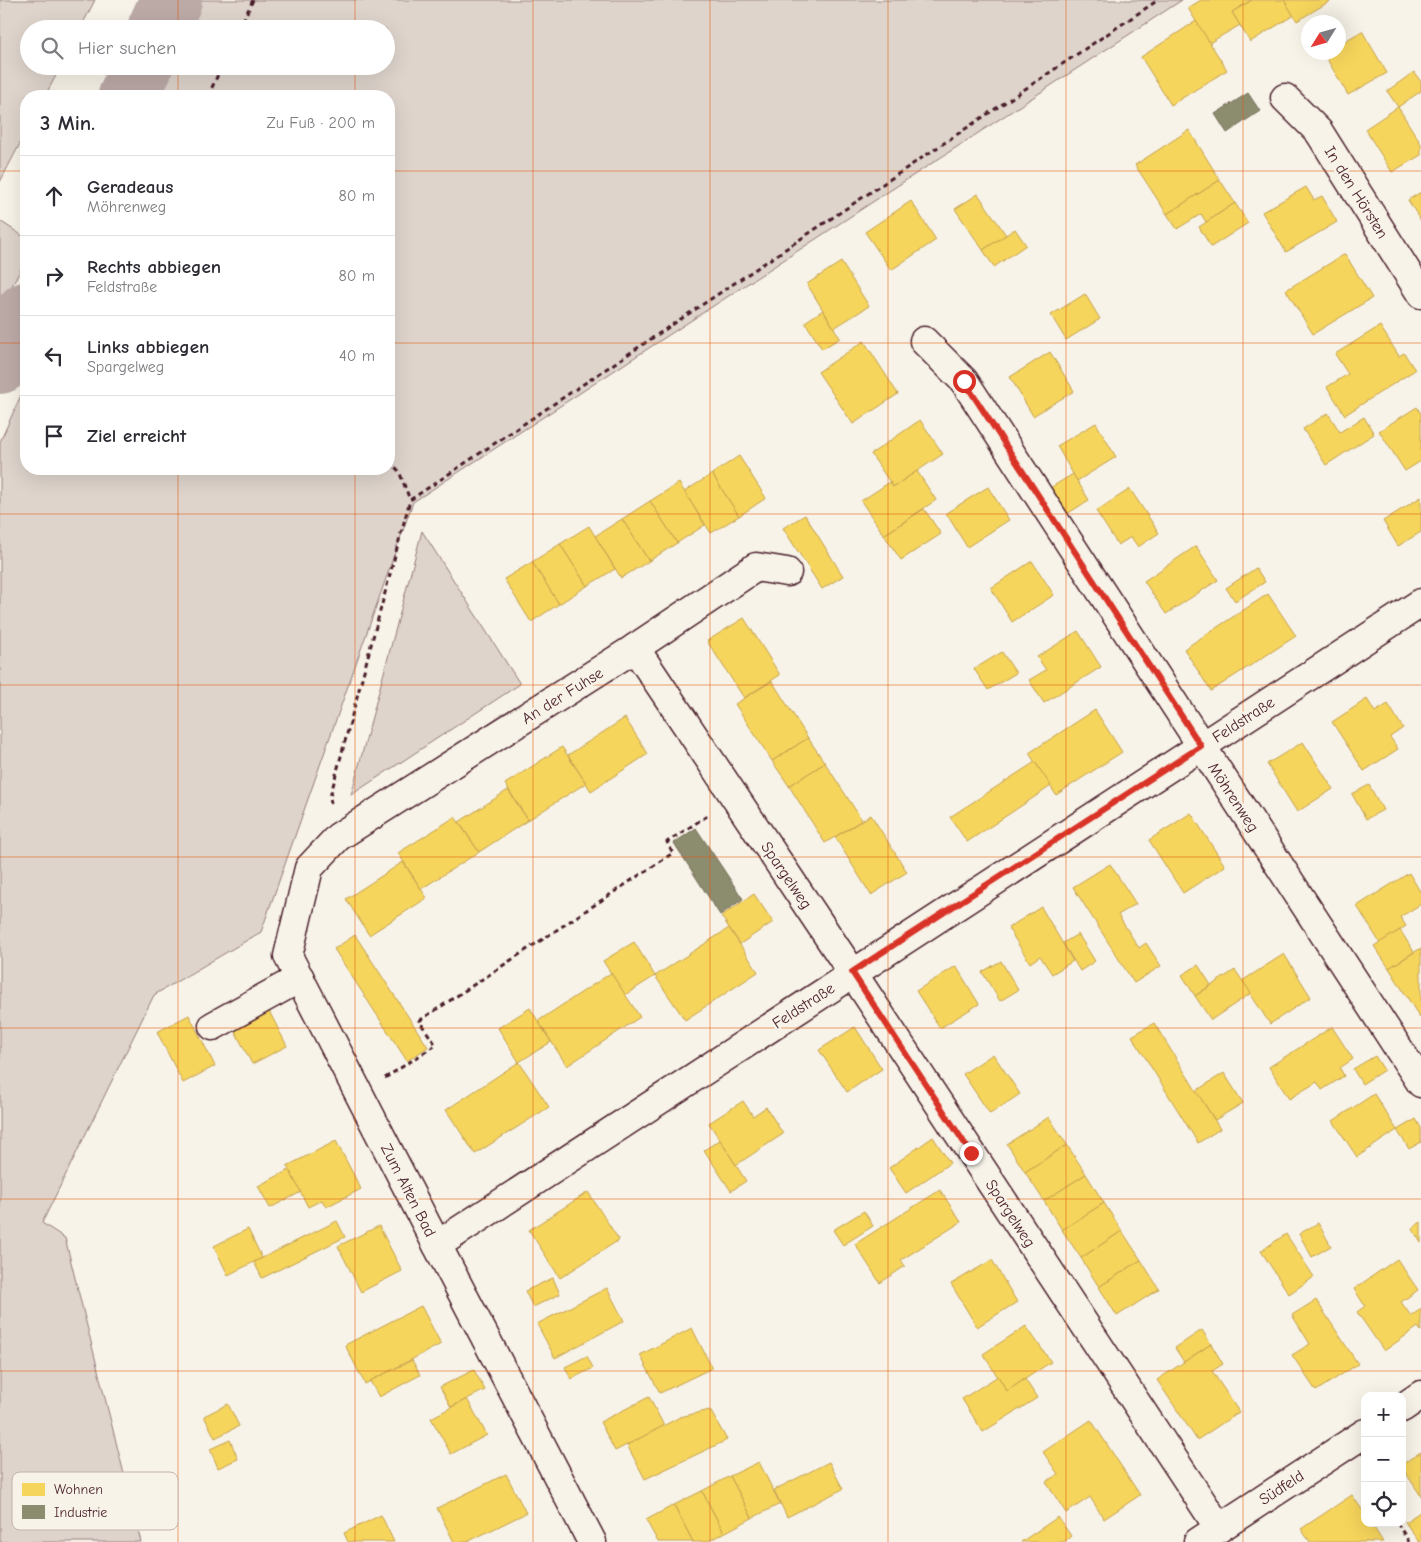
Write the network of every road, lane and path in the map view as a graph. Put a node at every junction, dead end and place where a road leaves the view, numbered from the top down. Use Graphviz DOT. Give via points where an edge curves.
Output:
graph roads {
  1 [pos="253,0"];
  2 [pos="1158,0"];
  3 [pos="243,20"];
  4 [pos="218,75"];
  5 [pos="211,90"];
  6 [pos="1285,98"];
  7 [pos="1421,294"];
  8 [pos="924,341"];
  9 [pos="395,467"];
  10 [pos="410,500"];
  11 [pos="787,572"];
  12 [pos="1421,603"];
  13 [pos="635,648"];
  14 [pos="1201,746"];
  15 [pos="735,798"];
  16 [pos="338,836"];
  17 [pos="852,972"];
  18 [pos="300,978"];
  19 [pos="213,1026"];
  20 [pos="1421,1083"];
  21 [pos="360,1095"];
  22 [pos="437,1245"];
  23 [pos="1421,1395"];
  24 [pos="1406,1405"];
  25 [pos="1361,1436"];
  26 [pos="1400,1527"];
  27 [pos="1208,1535"];
  28 [pos="592,1542"];
  29 [pos="1409,1542"];
  1 -- 3 [label="path"];
  2 -- 10 [label="path"];
  4 -- 5 [label="path"];
  6 -- 7 [label="street, In den Hörsten" via="1319,132"];
  8 -- 14 [label="street, Möhrenweg" via="964,381"];
  9 -- 10 [label="path"];
  10 -- 16 [label="path" via="330,797"];
  11 -- 13 [label="street, An der Fuhse" via="756,566"];
  12 -- 14 [label="street, Feldstraße"];
  13 -- 15 [label="street, Spargelweg"];
  13 -- 16 [label="street, An der Fuhse"];
  14 -- 17 [label="street, Feldstraße"];
  14 -- 20 [label="street, Möhrenweg"];
  15 -- 17 [label="street, Spargelweg"];
  15 -- 21 [label="path" via="666,842 673,853 419,1021 436,1046"];
  16 -- 18 [label="street, Zum Alten Bad" via="309,868 288,956"];
  17 -- 22 [label="street, Feldstraße"];
  17 -- 27 [label="street, Spargelweg"];
  18 -- 19 [label="street"];
  18 -- 21 [label="street, Zum Alten Bad"];
  21 -- 22 [label="street, Zum Alten Bad"];
  22 -- 28 [label="street, Zum Alten Bad"];
  23 -- 24 [label="street"];
  25 -- 27 [label="street, Südfeld"];
  26 -- 29 [label="path"];
}
